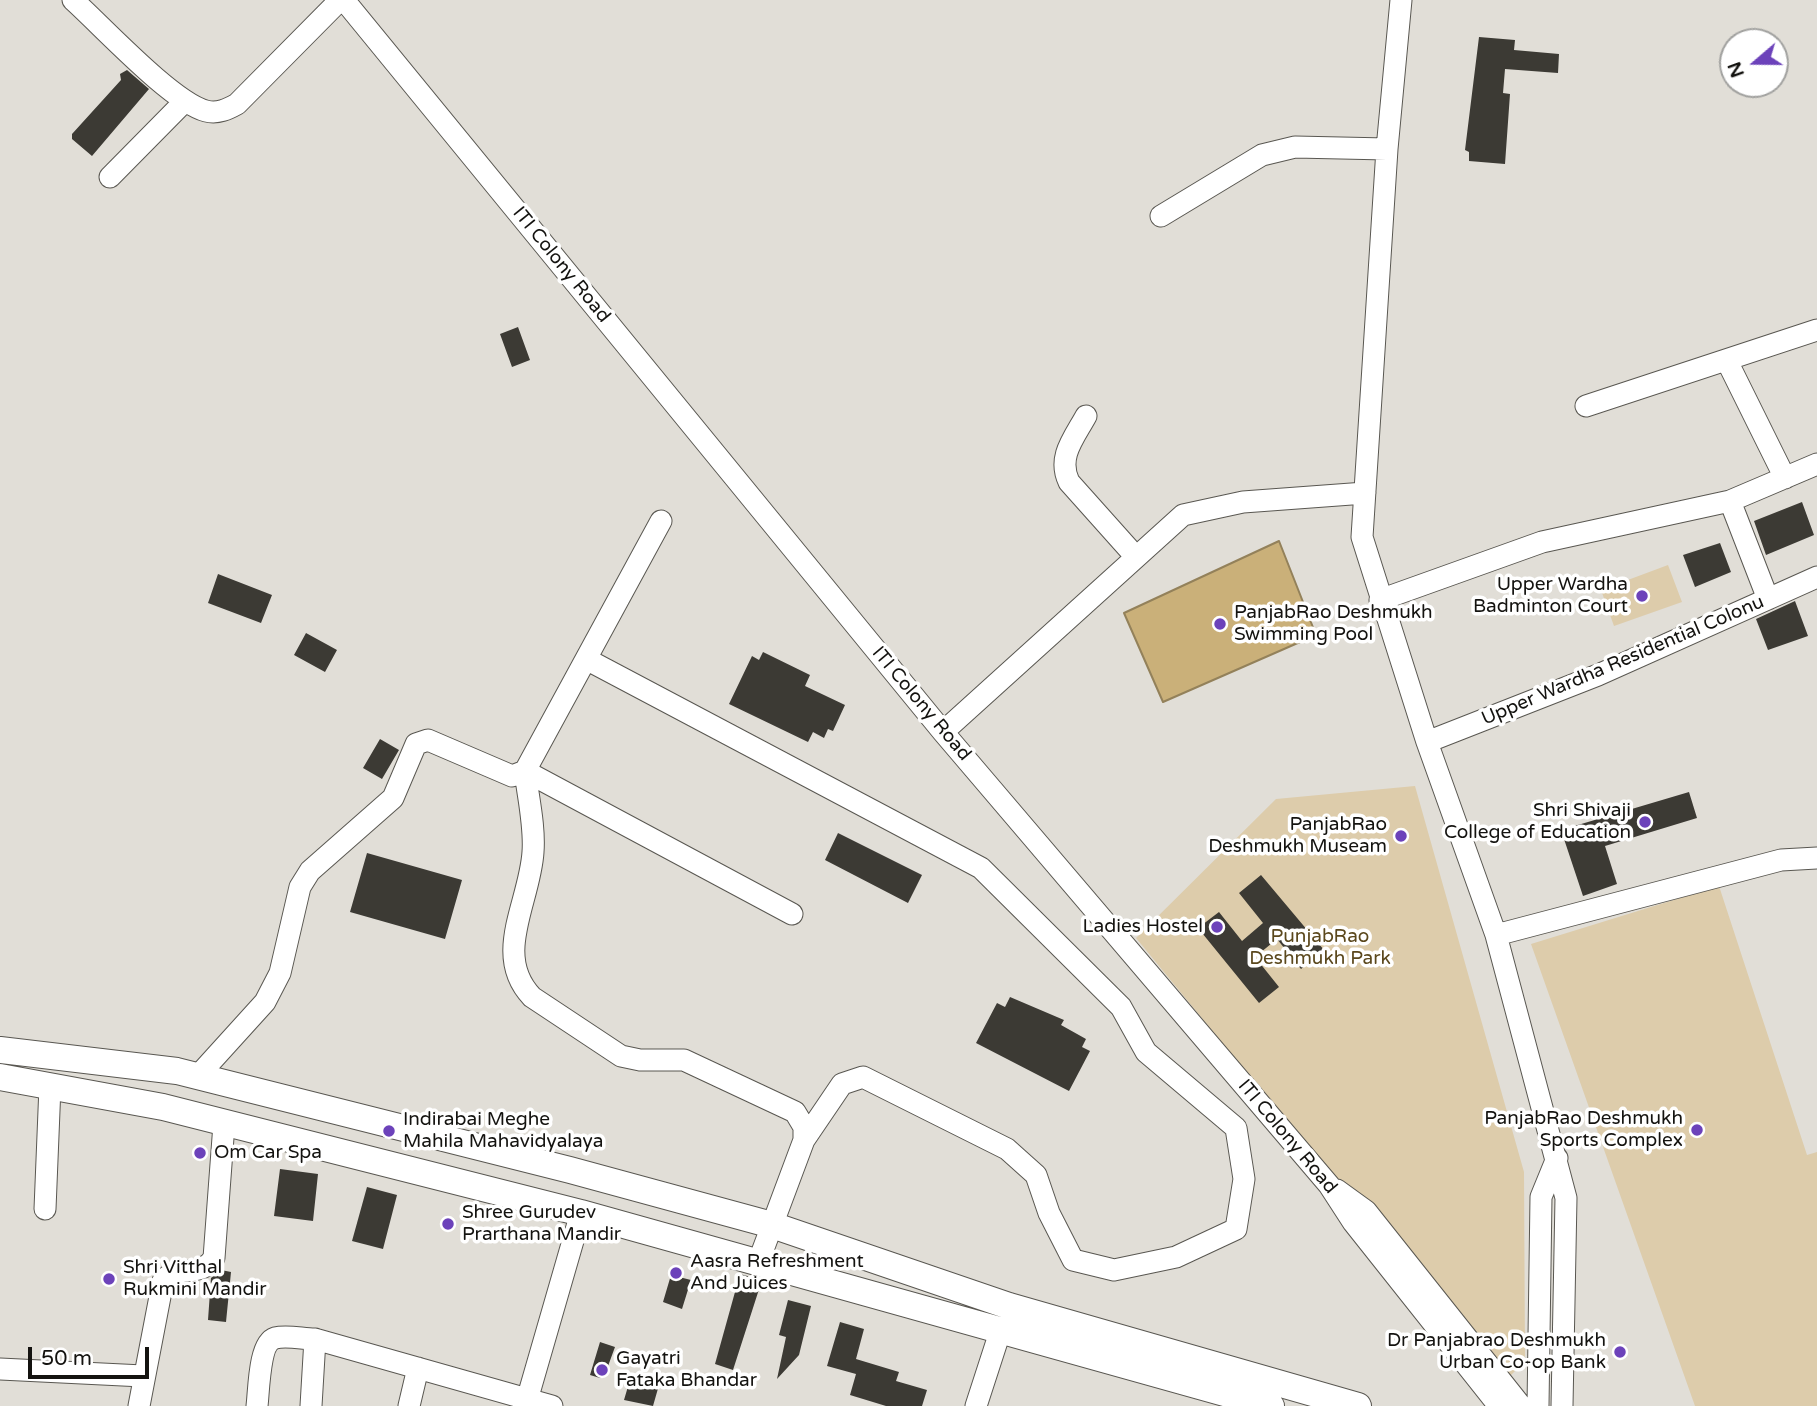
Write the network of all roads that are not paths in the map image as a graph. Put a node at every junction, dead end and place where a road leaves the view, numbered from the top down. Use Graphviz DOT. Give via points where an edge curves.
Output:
graph roads {
  1 [pos="74,0"];
  2 [pos="342,0"];
  3 [pos="1401,0"];
  4 [pos="184,102"];
  5 [pos="1387,149"];
  6 [pos="110,177"];
  7 [pos="1161,216"];
  8 [pos="1817,330"];
  9 [pos="1727,362"];
  10 [pos="1586,406"];
  11 [pos="1086,416"];
  12 [pos="1817,464"];
  13 [pos="1785,478"];
  14 [pos="1365,493"];
  15 [pos="1730,501"];
  16 [pos="662,521"];
  17 [pos="1136,558"];
  18 [pos="1817,577"];
  19 [pos="1768,599"];
  20 [pos="1380,600"];
  21 [pos="586,659"];
  22 [pos="943,732"];
  23 [pos="1427,742"];
  24 [pos="525,771"];
  25 [pos="1817,859"];
  26 [pos="792,914"];
  27 [pos="1496,935"];
  28 [pos="0,1050"];
  29 [pos="187,1074"];
  30 [pos="0,1077"];
  31 [pos="50,1086"];
  32 [pos="163,1107"];
  33 [pos="224,1124"];
  34 [pos="804,1140"];
  35 [pos="1557,1158"];
  36 [pos="1329,1185"];
  37 [pos="45,1209"];
  38 [pos="581,1213"];
  39 [pos="772,1225"];
  40 [pos="758,1264"];
  41 [pos="1000,1332"];
  42 [pos="315,1339"];
  43 [pos="418,1368"];
  44 [pos="0,1369"];
  45 [pos="143,1376"];
  46 [pos="1308,1400"];
  47 [pos="528,1403"];
  48 [pos="139,1406"];
  49 [pos="257,1406"];
  50 [pos="311,1406"];
  51 [pos="409,1406"];
  52 [pos="552,1406"];
  53 [pos="976,1406"];
  54 [pos="1270,1406"];
  55 [pos="1358,1406"];
  56 [pos="1499,1406"];
  57 [pos="1521,1406"];
  58 [pos="1538,1406"];
  59 [pos="1562,1406"];
  1 -- 4 [label="street"];
  2 -- 4 [label="street" via="237,104 208,112"];
  2 -- 22 [label="street, ITI Colony Road"];
  3 -- 5 [label="street"];
  4 -- 6 [label="street"];
  5 -- 7 [label="street" via="1280,149 1262,155"];
  5 -- 14 [label="street"];
  8 -- 9 [label="street"];
  9 -- 10 [label="street"];
  9 -- 13 [label="street"];
  11 -- 17 [label="street" via="1064,456 1063,469 1069,482"];
  12 -- 13 [label="street"];
  13 -- 15 [label="street"];
  14 -- 17 [label="street" via="1243,502 1183,515"];
  14 -- 20 [label="street" via="1362,537"];
  15 -- 19 [label="street"];
  15 -- 20 [label="street" via="1542,542"];
  16 -- 21 [label="street"];
  17 -- 22 [label="street"];
  18 -- 19 [label="street, Upper Wardha Residential Colonu"];
  19 -- 23 [label="street, Upper Wardha Residential Colonu" via="1598,675"];
  20 -- 23 [label="street"];
  21 -- 24 [label="street"];
  21 -- 34 [label="street" via="981,868 1121,1007 1146,1052 1236,1128 1244,1179 1236,1229 1176,1257 1114,1270 1073,1260 1036,1175 1007,1149 863,1077 842,1084"];
  22 -- 36 [label="street, ITI Colony Road"];
  23 -- 27 [label="street"];
  24 -- 26 [label="street"];
  24 -- 29 [label="street" via="512,776 428,740 416,744 393,798 310,871 300,887 280,973 265,1002"];
  24 -- 34 [label="street" via="533,844 511,956 520,985 621,1056 684,1060 795,1112 804,1128"];
  25 -- 27 [label="street" via="1781,860"];
  27 -- 35 [label="street"];
  28 -- 29 [label="main road"];
  29 -- 32 [label="main road"];
  29 -- 39 [label="main road"];
  30 -- 31 [label="main road"];
  31 -- 32 [label="main road"];
  31 -- 37 [label="street"];
  32 -- 33 [label="main road"];
  33 -- 38 [label="main road"];
  33 -- 45 [label="street" via="214,1258 202,1269 172,1273 163,1281"];
  34 -- 39 [label="street"];
  35 -- 58 [label="street" via="1541,1197"];
  35 -- 59 [label="street" via="1566,1198"];
  36 -- 56 [label="street, ITI Colony Road" via="1353,1223"];
  36 -- 57 [label="street" via="1366,1211"];
  38 -- 40 [label="main road"];
  38 -- 47 [label="street"];
  39 -- 40 [label="street"];
  39 -- 46 [label="main road"];
  40 -- 41 [label="main road"];
  41 -- 53 [label="street"];
  41 -- 54 [label="main road"];
  42 -- 43 [label="street"];
  42 -- 49 [label="street" via="273,1339 264,1348"];
  42 -- 50 [label="street"];
  43 -- 47 [label="street"];
  43 -- 51 [label="street"];
  44 -- 45 [label="street"];
  45 -- 48 [label="street"];
  46 -- 55 [label="main road"];
  47 -- 52 [label="street"];
}
